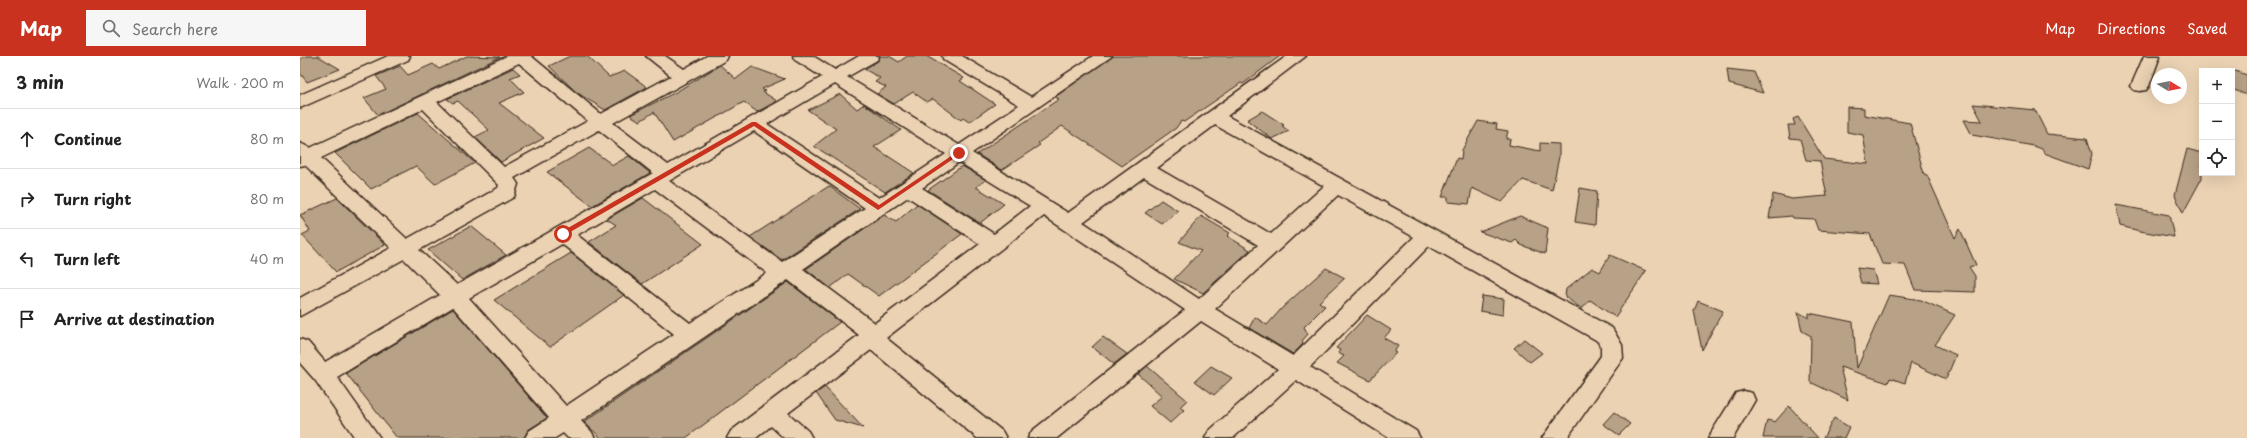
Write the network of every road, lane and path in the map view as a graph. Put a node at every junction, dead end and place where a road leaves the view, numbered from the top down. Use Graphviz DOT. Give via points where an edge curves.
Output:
graph roads {
  1 [pos="402,56"];
  2 [pos="521,56"];
  3 [pos="654,56"];
  4 [pos="720,56"];
  5 [pos="801,56"];
  6 [pos="871,56"];
  7 [pos="950,56"];
  8 [pos="1104,56"];
  9 [pos="1298,56"];
  10 [pos="2152,56"];
  11 [pos="374,61"];
  12 [pos="683,76"];
  13 [pos="833,77"];
  14 [pos="2140,86"];
  15 [pos="425,101"];
  16 [pos="300,102"];
  17 [pos="1031,104"];
  18 [pos="1214,117"];
  19 [pos="600,122"];
  20 [pos="754,123"];
  21 [pos="959,153"];
  22 [pos="302,155"];
  23 [pos="1143,168"];
  24 [pos="502,176"];
  25 [pos="661,177"];
  26 [pos="1337,185"];
  27 [pos="908,188"];
  28 [pos="1044,206"];
  29 [pos="878,208"];
  30 [pos="1069,222"];
  31 [pos="563,234"];
  32 [pos="1427,236"];
  33 [pos="995,244"];
  34 [pos="1272,244"];
  35 [pos="406,249"];
  36 [pos="785,271"];
  37 [pos="455,296"];
  38 [pos="300,308"];
  39 [pos="1200,310"];
  40 [pos="690,335"];
  41 [pos="873,337"];
  42 [pos="301,351"];
  43 [pos="1296,367"];
  44 [pos="323,374"];
  45 [pos="1744,400"];
  46 [pos="772,413"];
  47 [pos="564,419"];
  48 [pos="368,438"];
  49 [pos="537,438"];
  50 [pos="583,438"];
  51 [pos="739,438"];
  52 [pos="800,438"];
  53 [pos="994,438"];
  54 [pos="1040,438"];
  55 [pos="1217,438"];
  56 [pos="1408,438"];
  57 [pos="1554,438"];
  58 [pos="1720,438"];
  1 -- 11 [label="street"];
  2 -- 15 [label="street"];
  2 -- 19 [label="street"];
  3 -- 12 [label="street"];
  4 -- 12 [label="street"];
  5 -- 13 [label="street"];
  6 -- 13 [label="street"];
  7 -- 17 [label="street"];
  8 -- 17 [label="street"];
  9 -- 18 [label="street"];
  10 -- 14 [label="street"];
  11 -- 16 [label="street"];
  12 -- 19 [label="street"];
  13 -- 20 [label="street"];
  13 -- 21 [label="street"];
  15 -- 22 [label="street"];
  15 -- 24 [label="street"];
  17 -- 21 [label="street"];
  18 -- 23 [label="street"];
  18 -- 26 [label="street"];
  19 -- 24 [label="street"];
  19 -- 25 [label="street"];
  20 -- 25 [label="street"];
  20 -- 29 [label="street"];
  21 -- 27 [label="street"];
  21 -- 28 [label="street"];
  22 -- 35 [label="street"];
  23 -- 30 [label="street"];
  23 -- 34 [label="street"];
  24 -- 35 [label="street" via="509,187 501,197"];
  25 -- 31 [label="street"];
  25 -- 36 [label="street"];
  26 -- 32 [label="street"];
  26 -- 34 [label="street"];
  27 -- 29 [label="street"];
  27 -- 33 [label="street"];
  28 -- 30 [label="street"];
  28 -- 33 [label="street"];
  29 -- 36 [label="street"];
  30 -- 39 [label="street"];
  31 -- 37 [label="street"];
  31 -- 40 [label="street"];
  32 -- 43 [label="street"];
  32 -- 57 [label="street" via="1604,334 1609,340 1613,348 1612,358"];
  33 -- 41 [label="street"];
  34 -- 39 [label="street"];
  35 -- 37 [label="street"];
  35 -- 38 [label="street"];
  36 -- 40 [label="street"];
  36 -- 41 [label="street"];
  37 -- 44 [label="street"];
  37 -- 47 [label="street"];
  39 -- 43 [label="street"];
  39 -- 54 [label="street"];
  40 -- 47 [label="street"];
  41 -- 46 [label="street"];
  41 -- 53 [label="street"];
  42 -- 44 [label="street"];
  43 -- 55 [label="street"];
  43 -- 56 [label="street"];
  44 -- 48 [label="street"];
  45 -- 58 [label="street"];
  46 -- 51 [label="street"];
  46 -- 52 [label="street"];
  47 -- 49 [label="street"];
  47 -- 50 [label="street"];
}
